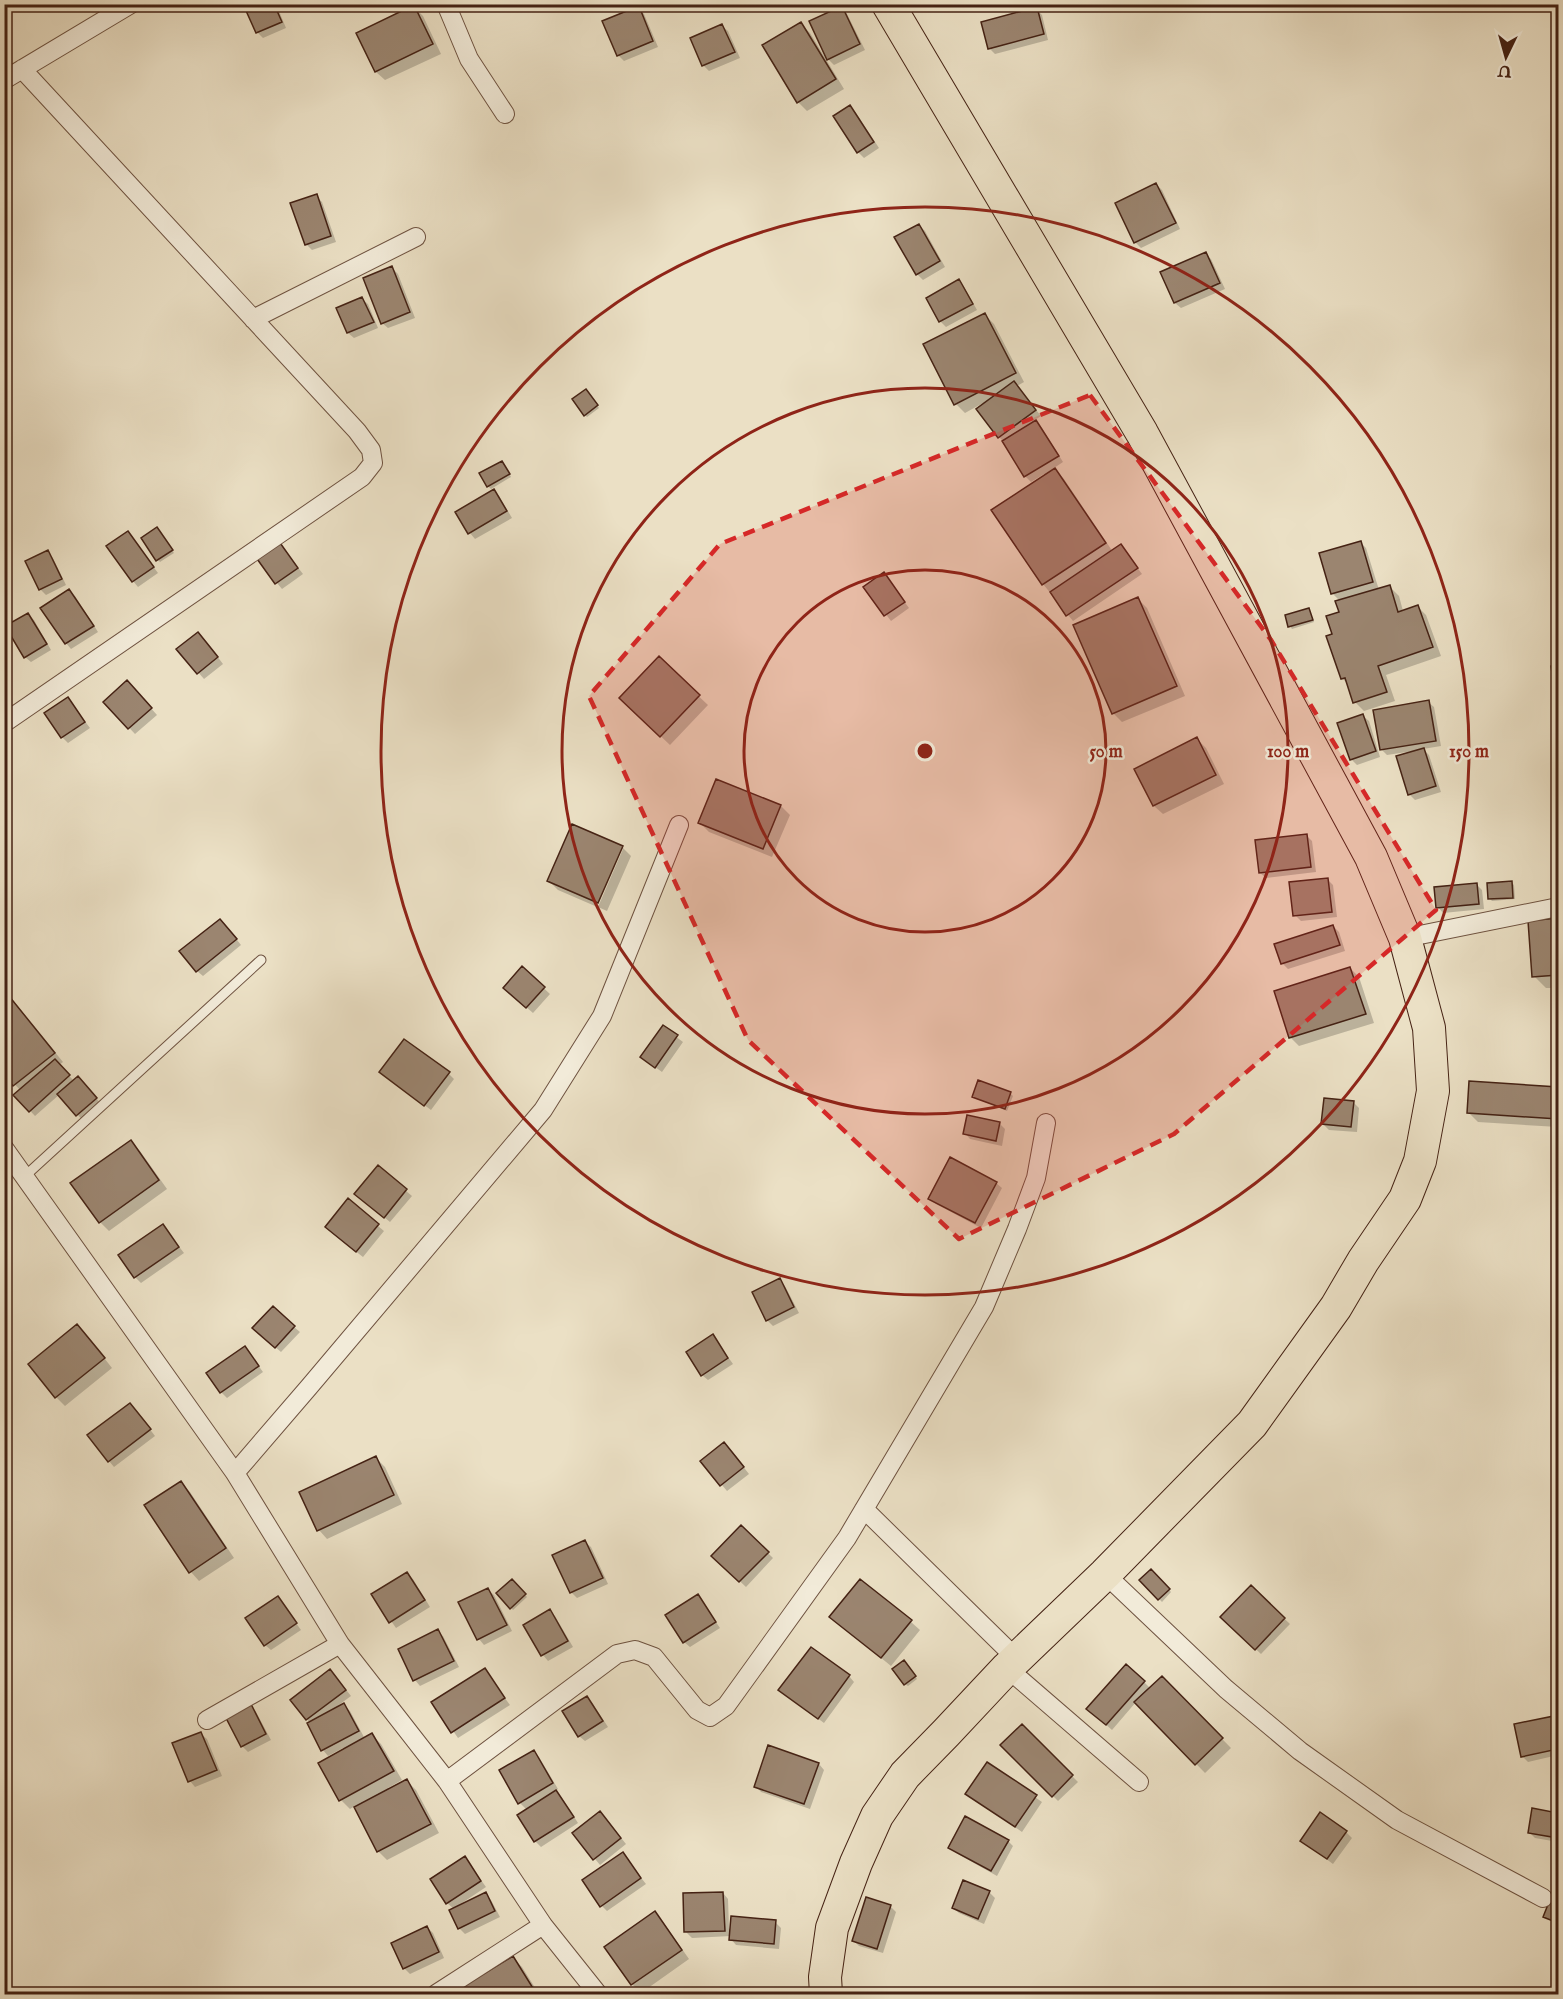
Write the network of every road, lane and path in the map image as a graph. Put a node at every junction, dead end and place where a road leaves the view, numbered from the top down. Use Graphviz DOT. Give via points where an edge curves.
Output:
graph roads {
  1 [pos="131,4"];
  2 [pos="446,4"];
  3 [pos="888,4"];
  4 [pos="22,69"];
  5 [pos="4,80"];
  6 [pos="505,114"];
  7 [pos="416,237"];
  8 [pos="253,319"];
  9 [pos="4,723"];
  10 [pos="679,825"];
  11 [pos="1558,907"];
  12 [pos="1405,938"];
  13 [pos="261,960"];
  14 [pos="1046,1123"];
  15 [pos="4,1148"];
  16 [pos="24,1177"];
  17 [pos="234,1473"];
  18 [pos="864,1509"];
  19 [pos="1105,1574"];
  20 [pos="340,1644"];
  21 [pos="1012,1664"];
  22 [pos="207,1719"];
  23 [pos="447,1781"];
  24 [pos="1139,1782"];
  25 [pos="1542,1898"];
  26 [pos="543,1924"];
  27 [pos="435,1995"];
  28 [pos="597,1995"];
  29 [pos="826,1995"];
  1 -- 4 [label="street"];
  2 -- 6 [label="street" via="469,59"];
  3 -- 12 [label="highway" via="1142,433 1371,857"];
  4 -- 5 [label="street"];
  4 -- 8 [label="street"];
  7 -- 8 [label="street"];
  8 -- 9 [label="street" via="357,431 371,450 373,463 362,477"];
  10 -- 17 [label="street" via="602,1016 543,1110"];
  11 -- 12 [label="street"];
  12 -- 19 [label="highway" via="1429,1028 1433,1091 1420,1161 1405,1199 1336,1307 1252,1424"];
  13 -- 16 [label="lane"];
  14 -- 18 [label="street" via="1036,1178 984,1306"];
  15 -- 16 [label="street"];
  16 -- 17 [label="street"];
  17 -- 20 [label="street"];
  18 -- 21 [label="street"];
  18 -- 23 [label="street" via="726,1706 710,1717 697,1710 654,1658 635,1650 617,1654"];
  19 -- 21 [label="highway"];
  19 -- 25 [label="street" via="1226,1689 1300,1751 1397,1820"];
  20 -- 22 [label="street"];
  20 -- 23 [label="street"];
  21 -- 24 [label="street"];
  21 -- 29 [label="highway" via="905,1775 877,1816 832,1929"];
  23 -- 26 [label="street"];
  26 -- 27 [label="street"];
  26 -- 28 [label="street"];
}
